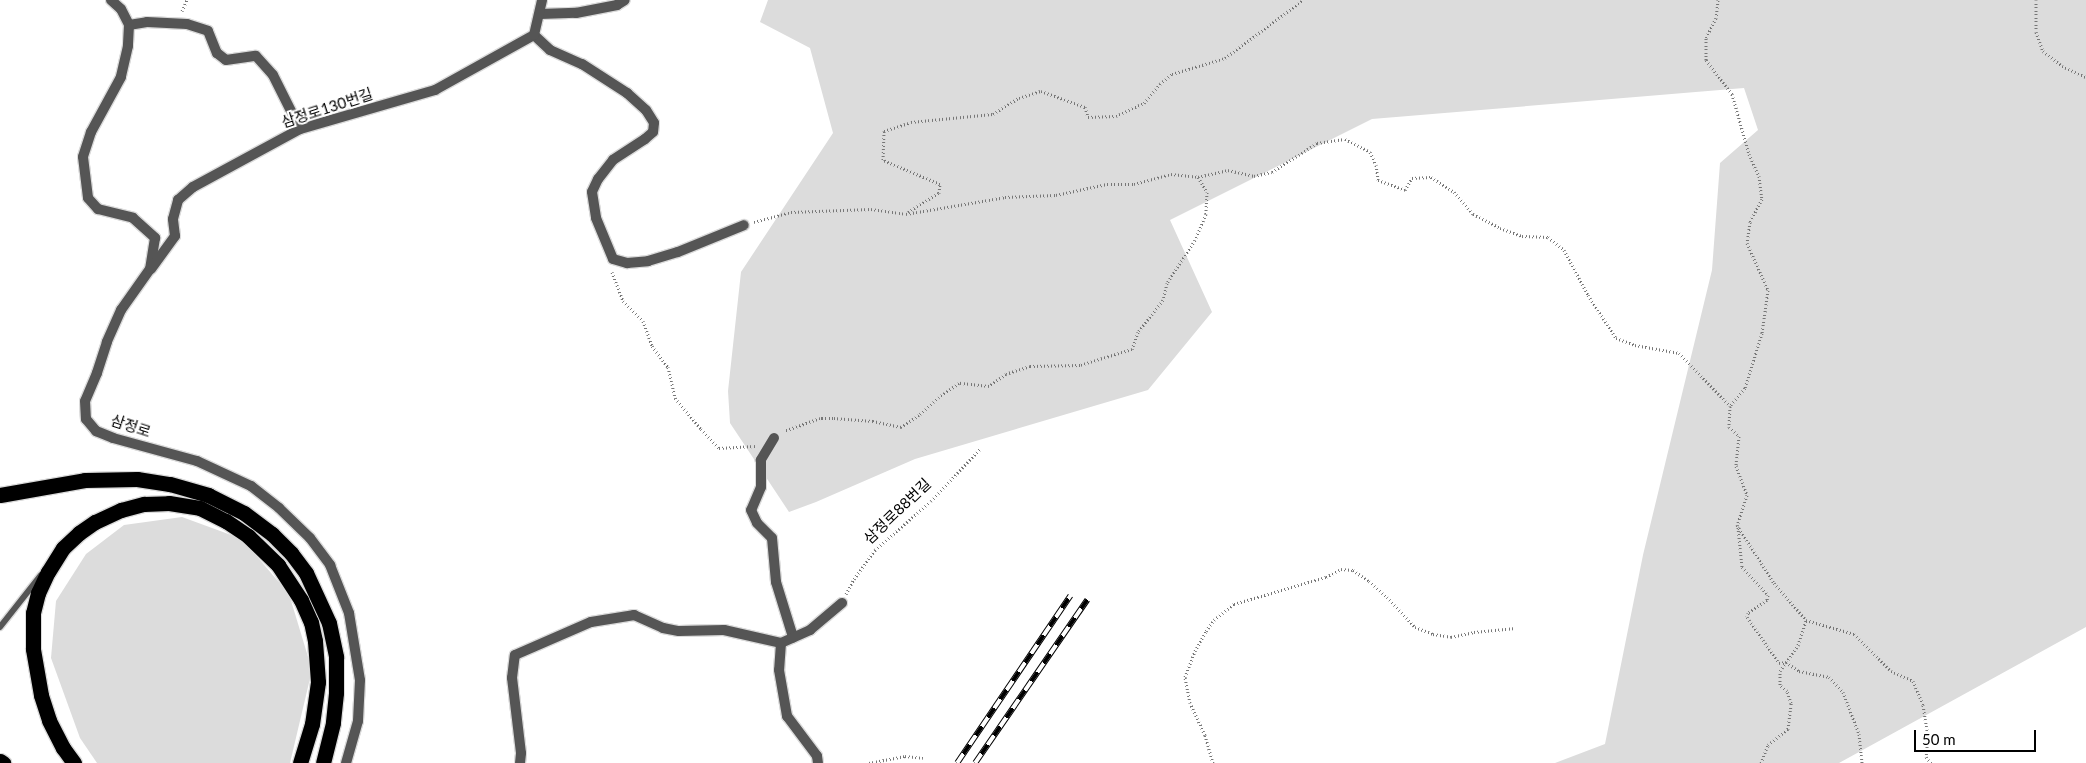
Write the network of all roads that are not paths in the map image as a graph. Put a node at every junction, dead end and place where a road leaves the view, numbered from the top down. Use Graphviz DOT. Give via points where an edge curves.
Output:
graph roads {
  1 [pos="111,0"];
  2 [pos="542,0"];
  3 [pos="625,0"];
  4 [pos="540,14"];
  5 [pos="129,26"];
  6 [pos="534,35"];
  7 [pos="300,129"];
  8 [pos="744,225"];
  9 [pos="150,269"];
  10 [pos="774,438"];
  11 [pos="0,495"];
  12 [pos="63,548"];
  13 [pos="842,603"];
  14 [pos="0,627"];
  15 [pos="793,638"];
  16 [pos="781,643"];
  17 [pos="74,763"];
  18 [pos="300,763"];
  19 [pos="323,763"];
  20 [pos="346,763"];
  21 [pos="520,763"];
  22 [pos="818,763"];
  1 -- 5 [label="street" via="121,10"];
  2 -- 4 [label="street"];
  3 -- 4 [label="street" via="576,13"];
  4 -- 6 [label="street"];
  5 -- 7 [label="street" via="147,22 187,24 208,31 217,53 226,60 256,56 273,75"];
  5 -- 9 [label="street, 삼정로" via="121,77 91,132 83,157 88,198 98,209 133,218 155,238"];
  6 -- 7 [label="street, 삼정로130번길" via="435,90"];
  6 -- 8 [label="street" via="550,50 582,64 627,93 646,110 654,123 654,132 612,160 592,192 596,218 613,259 627,263 648,261"];
  7 -- 9 [label="street, 삼정로130번길" via="193,187 178,200 173,219 175,236"];
  9 -- 20 [label="street, 삼정로" via="121,310 107,342 86,401 86,419 96,430 113,438 197,461 251,486 304,532 330,565 349,614 360,680 358,721"];
  10 -- 15 [label="street" via="761,460 761,487 751,510 757,523 772,538 776,582"];
  11 -- 19 [label="highway" via="85,480 137,478 208,495 244,513 272,534 306,573 318,596 336,657 333,723"];
  12 -- 14 [label="lane" via="15,604"];
  12 -- 17 [label="highway" via="38,593 33,613 33,649 49,720"];
  12 -- 18 [label="highway" via="95,522 120,510 144,504 200,508 253,540 290,580 310,622 315,641 318,662 316,704"];
  13 -- 15 [label="street" via="810,630"];
  15 -- 16 [label="street"];
  16 -- 21 [label="street" via="724,630 663,628 634,615 591,622 515,655 512,678"];
  16 -- 22 [label="street" via="779,670 787,716 817,756"];
}
